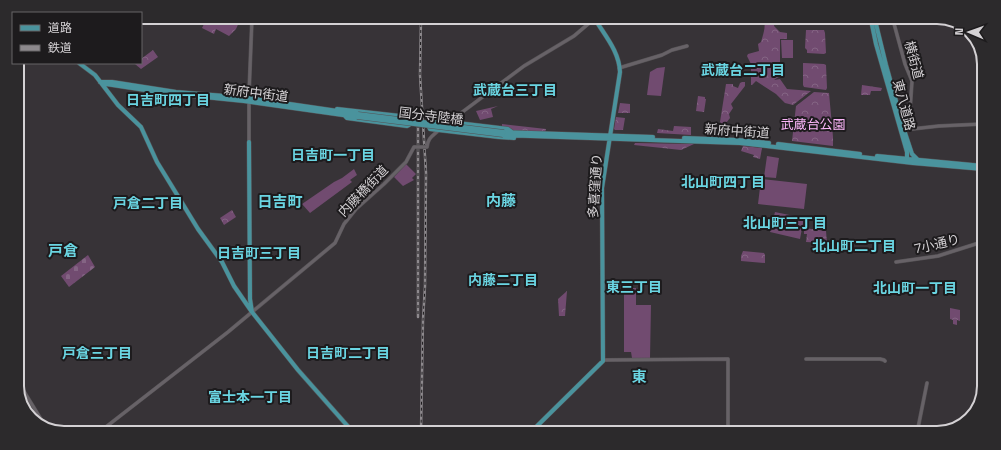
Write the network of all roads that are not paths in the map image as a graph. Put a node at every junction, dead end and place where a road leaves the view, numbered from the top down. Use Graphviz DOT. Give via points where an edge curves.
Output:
graph roads {
  1 [pos="252,24"];
  2 [pos="589,24"];
  3 [pos="598,24"];
  4 [pos="873,24"];
  5 [pos="874,24"];
  6 [pos="895,24"];
  7 [pos="879,42"];
  8 [pos="687,46"];
  9 [pos="881,61"];
  10 [pos="80,64"];
  11 [pos="620,68"];
  12 [pos="100,82"];
  13 [pos="248,100"];
  14 [pos="329,110"];
  15 [pos="344,115"];
  16 [pos="910,115"];
  17 [pos="358,116"];
  18 [pos="900,117"];
  19 [pos="450,122"];
  20 [pos="977,124"];
  21 [pos="439,130"];
  22 [pos="904,130"];
  23 [pos="512,132"];
  24 [pos="504,133"];
  25 [pos="528,136"];
  26 [pos="609,137"];
  27 [pos="249,142"];
  28 [pos="907,160"];
  29 [pos="919,160"];
  30 [pos="977,166"];
  31 [pos="977,167"];
  32 [pos="977,244"];
  33 [pos="896,262"];
  34 [pos="250,299"];
  35 [pos="244,301"];
  36 [pos="252,312"];
  37 [pos="806,359"];
  38 [pos="603,361"];
  39 [pos="885,361"];
  40 [pos="926,383"];
  41 [pos="25,393"];
  42 [pos="40,418"];
  43 [pos="107,426"];
  44 [pos="348,426"];
  45 [pos="537,426"];
  46 [pos="728,426"];
  47 [pos="918,426"];
  1 -- 13 [label="street"];
  2 -- 19 [label="street" via="574,36 524,66"];
  3 -- 11 [label="main road, 多喜窪通り" via="616,52"];
  4 -- 9 [label="main road, 東八道路"];
  5 -- 7 [label="main road, 東八道路"];
  6 -- 16 [label="street, 横街道" via="912,82"];
  7 -- 9 [label="main road" via="877,41"];
  7 -- 18 [label="main road, 東八道路"];
  8 -- 11 [label="street"];
  9 -- 28 [label="main road, 東八道路" via="907,152"];
  10 -- 12 [label="main road"];
  11 -- 26 [label="main road, 多喜窪通り"];
  12 -- 13 [label="main road, 新府中街道"];
  12 -- 13 [label="main road, 新府中街道" via="165,94"];
  12 -- 35 [label="main road" via="118,105 141,127 161,169 222,262"];
  13 -- 14 [label="main road, 新府中街道"];
  13 -- 15 [label="main road, 新府中街道"];
  13 -- 27 [label="street"];
  14 -- 15 [label="main road" via="346,109 410,118 407,126 346,118"];
  14 -- 17 [label="main road, 新府中街道"];
  15 -- 17 [label="main road, 新府中街道"];
  16 -- 18 [label="street"];
  16 -- 20 [label="street, 横街道" via="910,129"];
  17 -- 24 [label="main road, 国分寺陸橋, bridge"];
  18 -- 22 [label="main road, 東八道路"];
  19 -- 21 [label="street"];
  19 -- 21 [label="main road" via="430,120 429,128"];
  19 -- 23 [label="main road" via="508,129"];
  21 -- 25 [label="main road" via="503,138"];
  21 -- 36 [label="street, 内藤橋街道, bridge" via="430,138 427,147 414,147 406,162 356,209 344,224 335,243"];
  22 -- 28 [label="main road, 東八道路" via="909,152"];
  22 -- 29 [label="main road, 東八道路" via="912,155"];
  23 -- 24 [label="main road, 新府中街道"];
  23 -- 26 [label="main road, 新府中街道"];
  24 -- 25 [label="main road, 新府中街道"];
  25 -- 26 [label="main road, 新府中街道"];
  26 -- 28 [label="main road, 新府中街道" via="744,144"];
  26 -- 28 [label="main road, 新府中街道" via="741,140"];
  26 -- 38 [label="main road, 多喜窪通り" via="602,188"];
  27 -- 34 [label="main road"];
  28 -- 29 [label="main road, 新府中街道"];
  28 -- 31 [label="main road, 新府中街道"];
  29 -- 30 [label="main road, 新府中街道"];
  32 -- 33 [label="street, 7小通り" via="938,256"];
  34 -- 35 [label="main road"];
  34 -- 36 [label="main road"];
  35 -- 36 [label="main road"];
  36 -- 43 [label="street, 内藤橋街道"];
  36 -- 44 [label="main road"];
  37 -- 39 [label="street"];
  38 -- 45 [label="main road"];
  38 -- 46 [label="street" via="728,359"];
  40 -- 47 [label="street"];
  41 -- 42 [label="street"];
}
